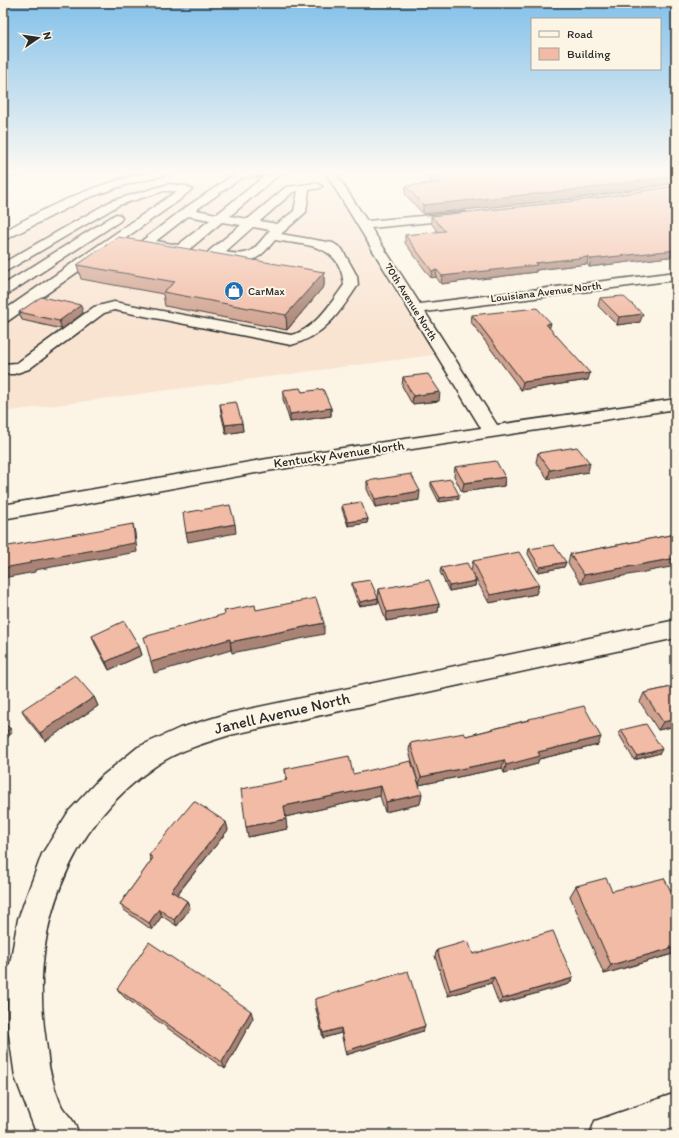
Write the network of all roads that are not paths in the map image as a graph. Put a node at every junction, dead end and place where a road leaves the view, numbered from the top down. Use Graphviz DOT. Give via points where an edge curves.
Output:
graph roads {
  1 [pos="22,225"];
  2 [pos="76,225"];
  3 [pos="105,225"];
  4 [pos="137,225"];
  5 [pos="169,225"];
  6 [pos="212,225"];
  7 [pos="248,225"];
  8 [pos="256,225"];
  9 [pos="284,225"];
  10 [pos="363,225"];
  11 [pos="99,229"];
  12 [pos="275,232"];
  13 [pos="3,237"];
  14 [pos="181,249"];
  15 [pos="214,254"];
  16 [pos="3,268"];
  17 [pos="676,276"];
  18 [pos="3,291"];
  19 [pos="415,308"];
  20 [pos="3,318"];
  21 [pos="3,369"];
  22 [pos="676,404"];
  23 [pos="492,431"];
  24 [pos="3,512"];
  25 [pos="676,628"];
  26 [pos="14,980"];
  27 [pos="676,1112"];
  28 [pos="60,1135"];
  29 [pos="609,1135"];
  1 -- 13 [label="street"];
  2 -- 11 [label="street"];
  2 -- 16 [label="street"];
  3 -- 11 [label="street"];
  4 -- 20 [label="street"];
  5 -- 14 [label="street" via="145,243"];
  6 -- 14 [label="street"];
  7 -- 15 [label="street"];
  8 -- 12 [label="street"];
  9 -- 12 [label="street"];
  10 -- 19 [label="street, 70th Avenue North"];
  11 -- 18 [label="street"];
  12 -- 15 [label="street" via="259,251 244,259"];
  12 -- 21 [label="street" via="328,246 337,252 350,276 351,285 323,320 304,338 291,340 114,306 99,310 23,366"];
  14 -- 15 [label="street"];
  17 -- 19 [label="street, Louisiana Avenue North"];
  19 -- 23 [label="street, 70th Avenue North"];
  22 -- 23 [label="street, Kentucky Avenue North"];
  23 -- 24 [label="street, Kentucky Avenue North" via="267,465"];
  25 -- 26 [label="street, Janell Avenue North" via="230,724 189,736 148,756 111,786 80,821 53,865"];
  26 -- 28 [label="street, Janell Avenue North" via="26,1027 33,1077 48,1120"];
  27 -- 29 [label="street"];
}
